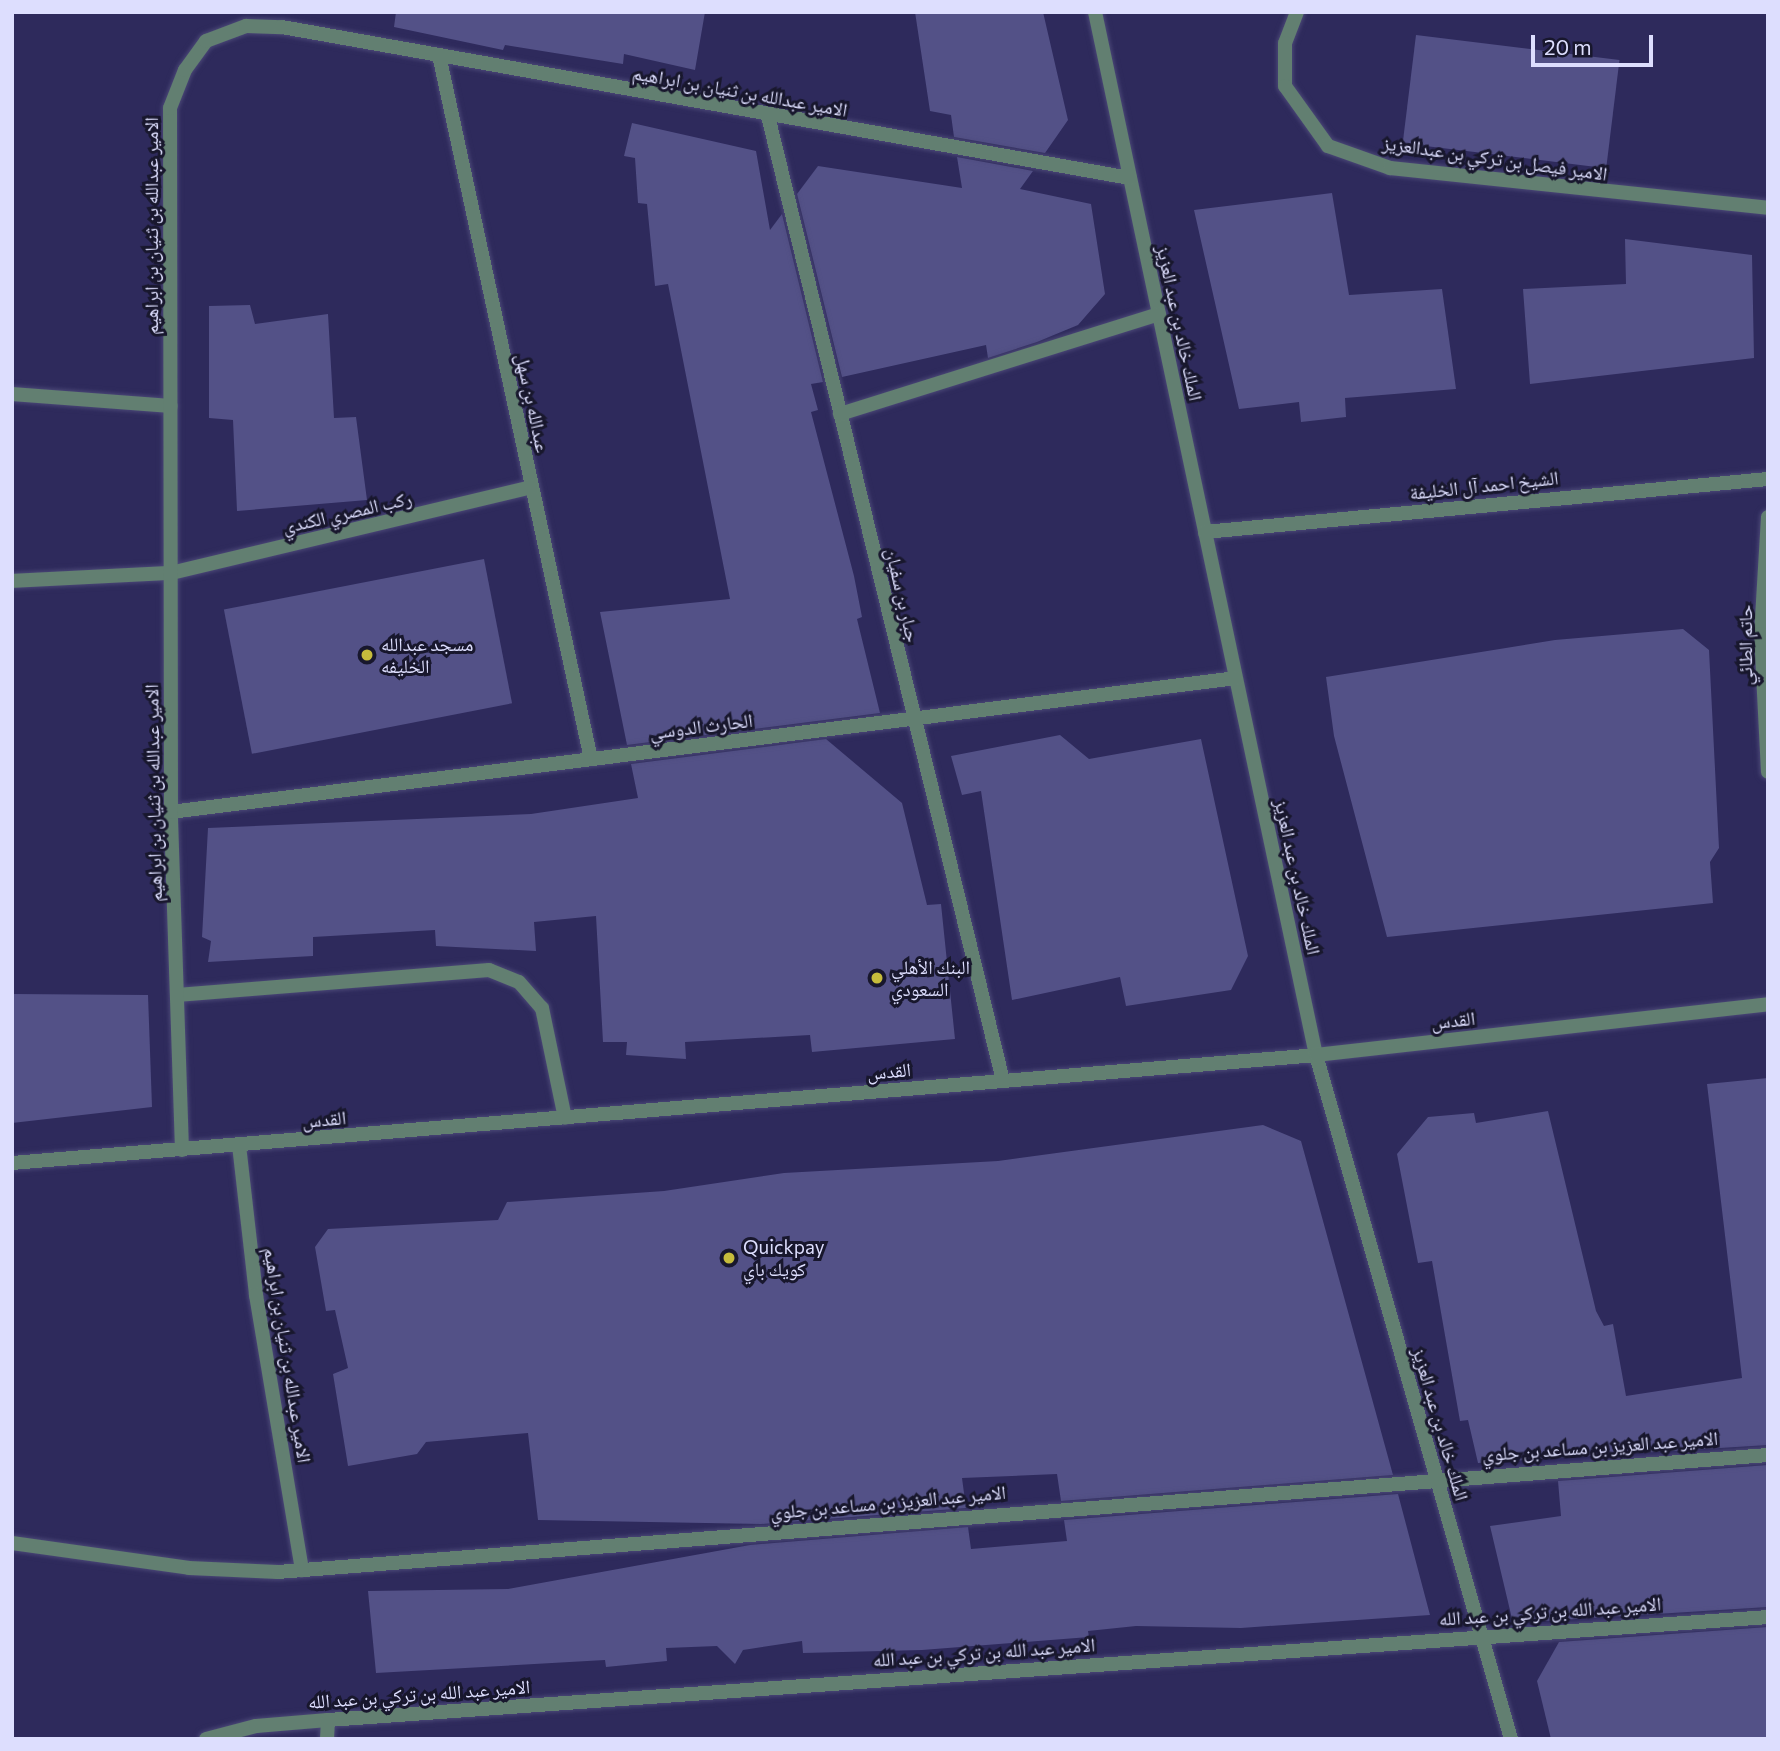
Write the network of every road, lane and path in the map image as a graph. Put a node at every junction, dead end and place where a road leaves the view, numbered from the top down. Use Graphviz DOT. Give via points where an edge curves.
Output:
graph roads {
  1 [pos="1095,12"];
  2 [pos="1297,12"];
  3 [pos="439,55"];
  4 [pos="768,116"];
  5 [pos="1130,178"];
  6 [pos="1768,208"];
  7 [pos="1159,314"];
  8 [pos="12,394"];
  9 [pos="171,406"];
  10 [pos="840,414"];
  11 [pos="1768,479"];
  12 [pos="532,487"];
  13 [pos="1768,517"];
  14 [pos="1205,533"];
  15 [pos="171,573"];
  16 [pos="12,581"];
  17 [pos="1765,634"];
  18 [pos="1236,678"];
  19 [pos="912,719"];
  20 [pos="1767,753"];
  21 [pos="591,759"];
  22 [pos="1768,772"];
  23 [pos="171,812"];
  24 [pos="177,995"];
  25 [pos="1768,1004"];
  26 [pos="1316,1055"];
  27 [pos="1003,1081"];
  28 [pos="565,1118"];
  29 [pos="239,1145"];
  30 [pos="182,1150"];
  31 [pos="12,1163"];
  32 [pos="1768,1455"];
  33 [pos="1436,1476"];
  34 [pos="12,1543"];
  35 [pos="302,1570"];
  36 [pos="1768,1617"];
  37 [pos="1481,1635"];
  38 [pos="328,1720"];
  39 [pos="206,1739"];
  40 [pos="327,1739"];
  41 [pos="1511,1739"];
  1 -- 5 [label="street, الملك خالد بن عبد العزيز"];
  2 -- 6 [label="street, الامير فيصل بن تركي بن عبدالعزيز" via="1285,43 1284,86 1328,146 1390,168"];
  3 -- 4 [label="street, الامير عبدالله بن ثنيان بن ابراهيم"];
  3 -- 9 [label="street, الامير عبدالله بن ثنيان بن ابراهيم" via="282,27 246,26 206,41 185,70 170,108"];
  3 -- 12 [label="street, عبدالله بن سهل"];
  4 -- 5 [label="street, الامير عبدالله بن ثنيان بن ابراهيم"];
  4 -- 10 [label="street, جبار بن سفيان"];
  5 -- 7 [label="street, الملك خالد بن عبد العزيز"];
  7 -- 10 [label="street"];
  7 -- 14 [label="street, الملك خالد بن عبد العزيز"];
  8 -- 9 [label="street"];
  9 -- 15 [label="street, الامير عبدالله بن ثنيان بن ابراهيم"];
  10 -- 19 [label="street, جبار بن سفيان"];
  11 -- 14 [label="street, الشيخ احمد آل الخليفة"];
  12 -- 15 [label="street, ركب المصري الكندي"];
  12 -- 21 [label="street, عبدالله بن سهل"];
  13 -- 17 [label="street, حاتم الطائي"];
  14 -- 18 [label="street, الملك خالد بن عبد العزيز"];
  15 -- 16 [label="street, ركب المصري الكندي"];
  15 -- 23 [label="street, الامير عبدالله بن ثنيان بن ابراهيم"];
  17 -- 20 [label="street, حاتم الطائي"];
  18 -- 19 [label="street, الحارث الدوسي"];
  18 -- 26 [label="street, الملك خالد بن عبد العزيز"];
  19 -- 21 [label="street, الحارث الدوسي"];
  19 -- 27 [label="street, جبار بن سفيان"];
  20 -- 22 [label="street, حاتم الطائي"];
  21 -- 23 [label="street, الحارث الدوسي"];
  23 -- 24 [label="street, الامير عبدالله بن ثنيان بن ابراهيم"];
  24 -- 28 [label="street" via="489,970 519,982 542,1008"];
  24 -- 30 [label="street, الامير عبدالله بن ثنيان بن ابراهيم"];
  25 -- 26 [label="street, القدس"];
  26 -- 27 [label="street, القدس"];
  26 -- 33 [label="street, الملك خالد بن عبد العزيز"];
  27 -- 28 [label="street, القدس"];
  28 -- 29 [label="street, القدس"];
  29 -- 30 [label="street, القدس"];
  29 -- 35 [label="street, الامير عبدالله بن ثنيان بن ابراهيم" via="256,1296"];
  30 -- 31 [label="street, القدس"];
  32 -- 33 [label="street, الامير عبد العزيز بن مساعد بن جلوي"];
  33 -- 35 [label="street, الامير عبد العزيز بن مساعد بن جلوي"];
  33 -- 37 [label="street, الملك خالد بن عبد العزيز"];
  34 -- 35 [label="street, الامير عبد العزيز بن مساعد بن جلوي" via="189,1567"];
  36 -- 37 [label="street, الامير عبد الله بن تركي بن عبد الله"];
  37 -- 38 [label="street, الامير عبد الله بن تركي بن عبد الله"];
  37 -- 41 [label="street, الملك خالد بن عبد العزيز"];
  38 -- 39 [label="street, الامير عبد الله بن تركي بن عبد الله" via="256,1726"];
  38 -- 40 [label="street"];
}
